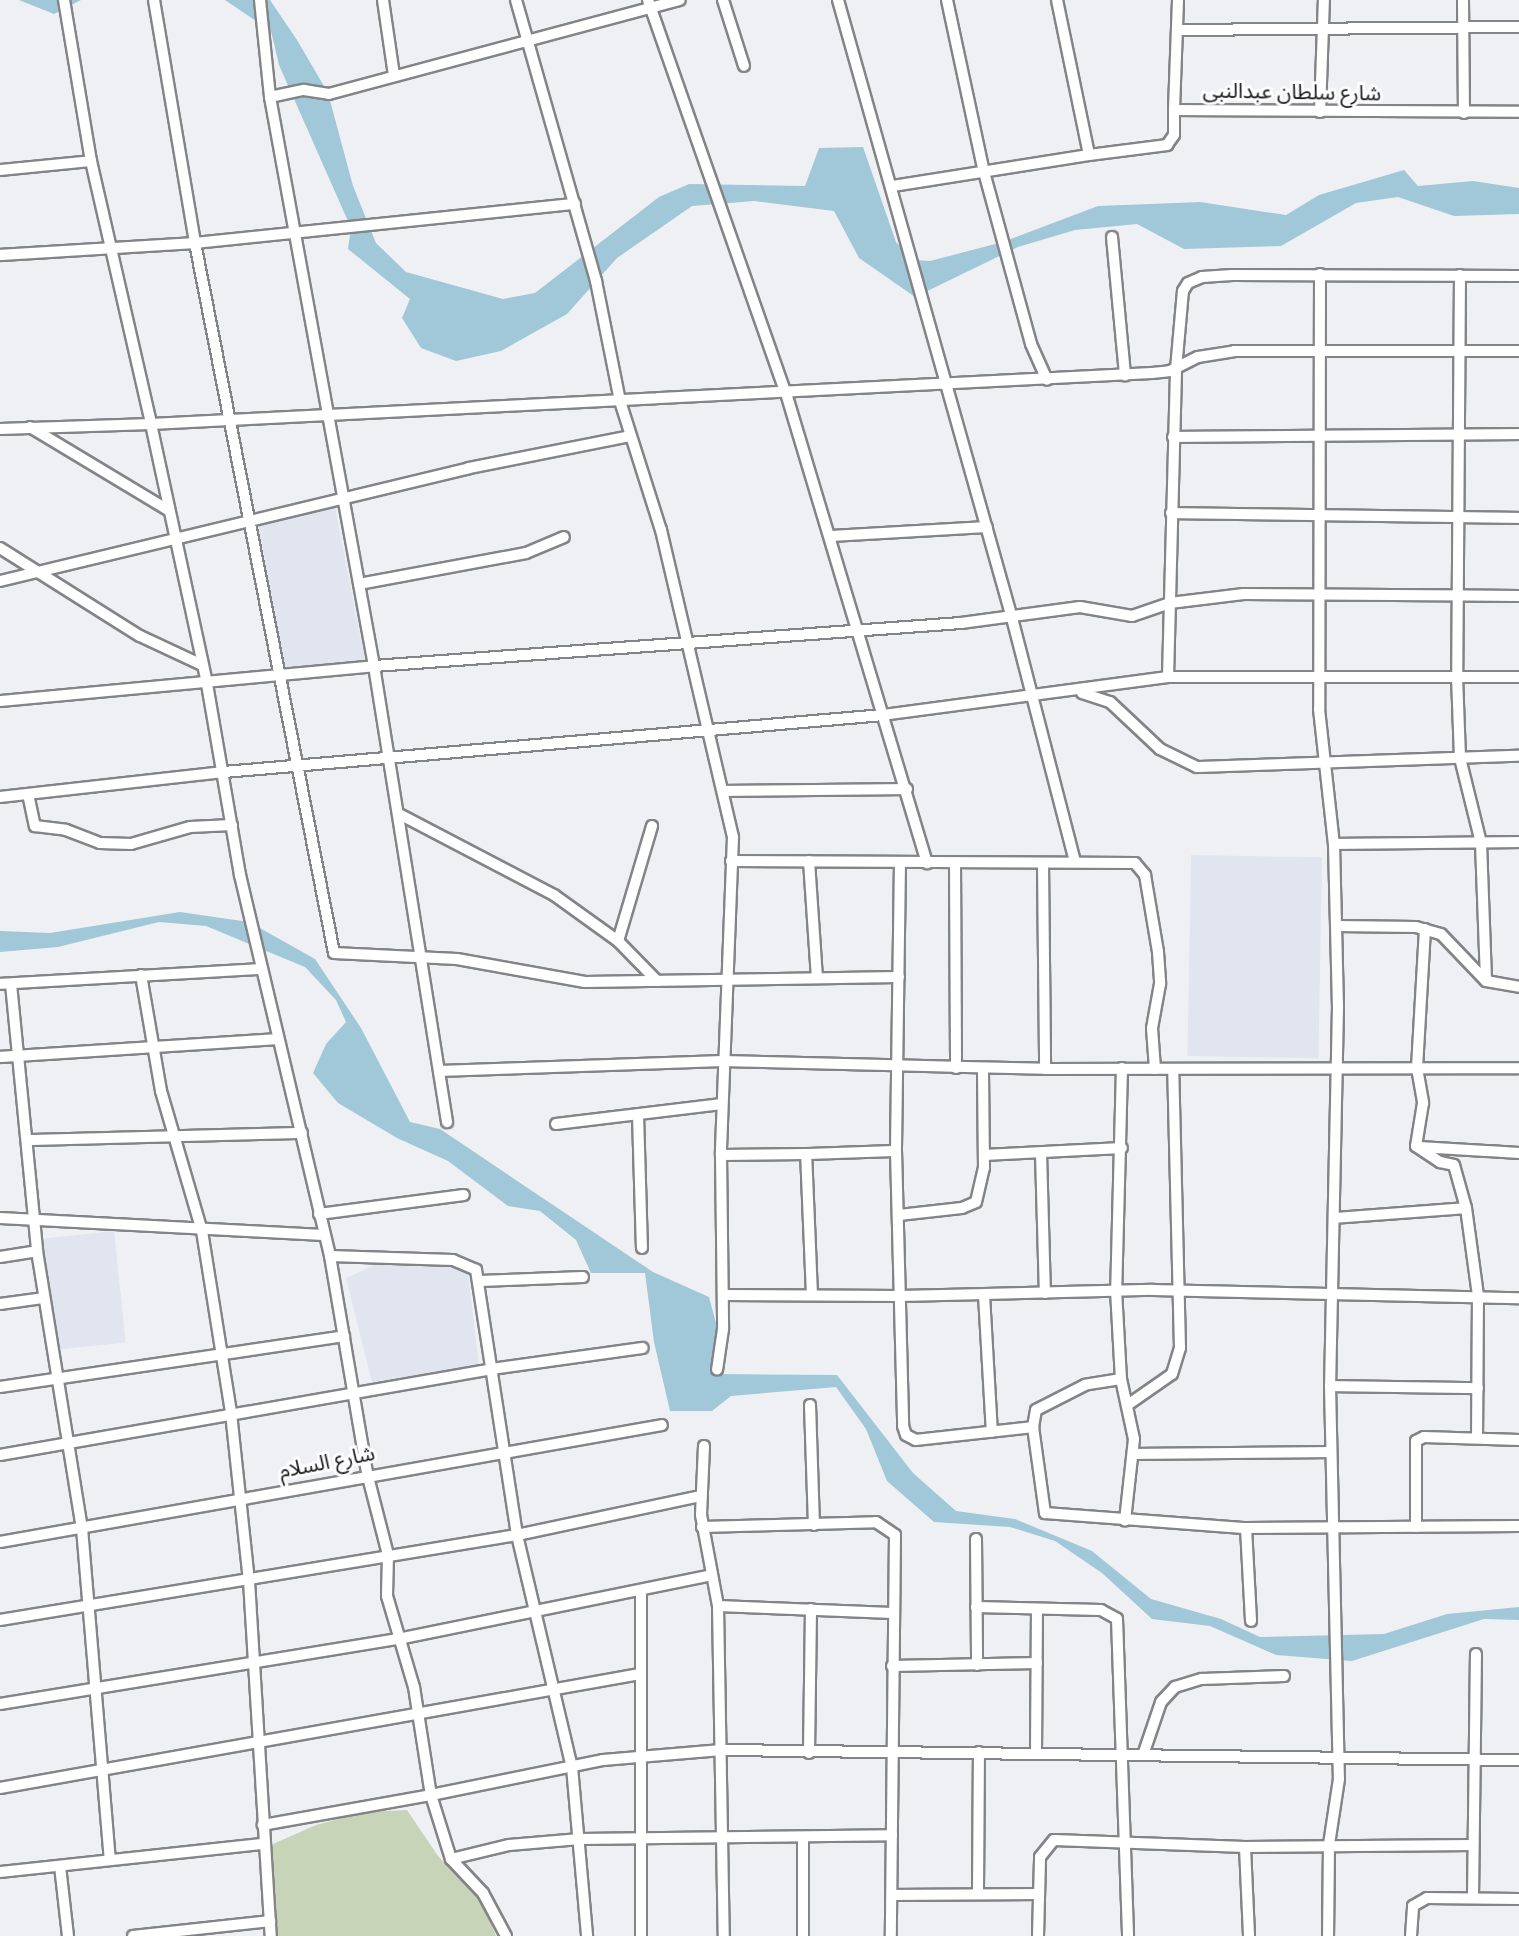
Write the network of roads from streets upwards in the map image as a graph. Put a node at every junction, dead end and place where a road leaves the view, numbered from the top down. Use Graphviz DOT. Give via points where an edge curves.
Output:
graph roads {
  1 [pos="64,0"];
  2 [pos="154,0"];
  3 [pos="260,0"];
  4 [pos="383,0"];
  5 [pos="516,0"];
  6 [pos="680,0"];
  7 [pos="723,0"];
  8 [pos="838,0"];
  9 [pos="947,0"];
  10 [pos="1057,0"];
  11 [pos="1178,0"];
  12 [pos="1324,0"];
  13 [pos="1463,0"];
  14 [pos="650,4"];
  15 [pos="1463,27"];
  16 [pos="1519,27"];
  17 [pos="1323,29"];
  18 [pos="1177,30"];
  19 [pos="528,41"];
  20 [pos="744,66"];
  21 [pos="394,75"];
  22 [pos="270,97"];
  23 [pos="1174,110"];
  24 [pos="1320,112"];
  25 [pos="1519,112"];
  26 [pos="1464,113"];
  27 [pos="1089,155"];
  28 [pos="91,161"];
  29 [pos="0,170"];
  30 [pos="984,172"];
  31 [pos="893,186"];
  32 [pos="575,204"];
  33 [pos="296,231"];
  34 [pos="1112,237"];
  35 [pos="195,243"];
  36 [pos="112,246"];
  37 [pos="0,254"];
  38 [pos="1320,274"];
  39 [pos="1460,275"];
  40 [pos="1519,276"];
  41 [pos="1320,350"];
  42 [pos="1459,351"];
  43 [pos="1519,351"];
  44 [pos="1175,369"];
  45 [pos="1125,375"];
  46 [pos="1047,380"];
  47 [pos="948,386"];
  48 [pos="786,393"];
  49 [pos="620,401"];
  50 [pos="328,414"];
  51 [pos="230,419"];
  52 [pos="151,424"];
  53 [pos="30,427"];
  54 [pos="0,428"];
  55 [pos="1519,434"];
  56 [pos="1319,435"];
  57 [pos="1460,435"];
  58 [pos="630,436"];
  59 [pos="1173,437"];
  60 [pos="343,499"];
  61 [pos="168,510"];
  62 [pos="1171,513"];
  63 [pos="1318,518"];
  64 [pos="1460,518"];
  65 [pos="1519,518"];
  66 [pos="251,520"];
  67 [pos="987,527"];
  68 [pos="175,536"];
  69 [pos="831,536"];
  70 [pos="564,537"];
  71 [pos="0,548"];
  72 [pos="44,572"];
  73 [pos="0,581"];
  74 [pos="359,584"];
  75 [pos="1318,592"];
  76 [pos="1459,595"];
  77 [pos="1519,596"];
  78 [pos="1170,603"];
  79 [pos="1012,618"];
  80 [pos="859,631"];
  81 [pos="687,646"];
  82 [pos="202,665"];
  83 [pos="374,666"];
  84 [pos="1318,675"];
  85 [pos="280,676"];
  86 [pos="1457,676"];
  87 [pos="1168,677"];
  88 [pos="1519,677"];
  89 [pos="207,684"];
  90 [pos="1076,691"];
  91 [pos="1033,698"];
  92 [pos="0,701"];
  93 [pos="883,715"];
  94 [pos="709,731"];
  95 [pos="1519,756"];
  96 [pos="1461,758"];
  97 [pos="389,759"];
  98 [pos="1324,760"];
  99 [pos="297,767"];
  100 [pos="224,772"];
  101 [pos="907,789"];
  102 [pos="724,792"];
  103 [pos="28,794"];
  104 [pos="0,797"];
  105 [pos="400,814"];
  106 [pos="232,825"];
  107 [pos="652,826"];
  108 [pos="1519,842"];
  109 [pos="1481,843"];
  110 [pos="1334,844"];
  111 [pos="731,861"];
  112 [pos="809,862"];
  113 [pos="900,862"];
  114 [pos="1075,862"];
  115 [pos="927,863"];
  116 [pos="956,864"];
  117 [pos="1043,864"];
  118 [pos="1337,926"];
  119 [pos="1425,929"];
  120 [pos="618,941"];
  121 [pos="421,956"];
  122 [pos="262,968"];
  123 [pos="141,975"];
  124 [pos="817,977"];
  125 [pos="899,977"];
  126 [pos="657,981"];
  127 [pos="1486,981"];
  128 [pos="726,983"];
  129 [pos="6,984"];
  130 [pos="1519,987"];
  131 [pos="277,1039"];
  132 [pos="151,1048"];
  133 [pos="18,1055"];
  134 [pos="0,1057"];
  135 [pos="723,1061"];
  136 [pos="899,1067"];
  137 [pos="956,1068"];
  138 [pos="984,1068"];
  139 [pos="1122,1068"];
  140 [pos="1335,1068"];
  141 [pos="1417,1068"];
  142 [pos="1519,1068"];
  143 [pos="1045,1069"];
  144 [pos="1155,1069"];
  145 [pos="1173,1069"];
  146 [pos="439,1071"];
  147 [pos="722,1104"];
  148 [pos="638,1115"];
  149 [pos="447,1122"];
  150 [pos="556,1124"];
  151 [pos="302,1133"];
  152 [pos="174,1135"];
  153 [pos="27,1140"];
  154 [pos="1416,1146"];
  155 [pos="1122,1148"];
  156 [pos="896,1151"];
  157 [pos="1041,1153"];
  158 [pos="1519,1153"];
  159 [pos="806,1154"];
  160 [pos="721,1155"];
  161 [pos="984,1155"];
  162 [pos="464,1195"];
  163 [pos="1466,1208"];
  164 [pos="319,1214"];
  165 [pos="899,1215"];
  166 [pos="0,1218"];
  167 [pos="1334,1218"];
  168 [pos="34,1221"];
  169 [pos="202,1231"];
  170 [pos="324,1235"];
  171 [pos="642,1248"];
  172 [pos="37,1251"];
  173 [pos="330,1255"];
  174 [pos="0,1257"];
  175 [pos="583,1278"];
  176 [pos="480,1282"];
  177 [pos="1116,1290"];
  178 [pos="1179,1291"];
  179 [pos="1045,1293"];
  180 [pos="812,1294"];
  181 [pos="1334,1294"];
  182 [pos="723,1295"];
  183 [pos="984,1295"];
  184 [pos="1478,1296"];
  185 [pos="900,1297"];
  186 [pos="43,1298"];
  187 [pos="1519,1298"];
  188 [pos="0,1304"];
  189 [pos="345,1336"];
  190 [pos="643,1348"];
  191 [pos="221,1352"];
  192 [pos="491,1369"];
  193 [pos="717,1370"];
  194 [pos="54,1379"];
  195 [pos="1121,1379"];
  196 [pos="1330,1386"];
  197 [pos="0,1387"];
  198 [pos="1478,1388"];
  199 [pos="354,1392"];
  200 [pos="1129,1404"];
  201 [pos="810,1405"];
  202 [pos="231,1413"];
  203 [pos="662,1424"];
  204 [pos="1033,1427"];
  205 [pos="992,1432"];
  206 [pos="1477,1438"];
  207 [pos="1519,1440"];
  208 [pos="66,1442"];
  209 [pos="704,1446"];
  210 [pos="502,1451"];
  211 [pos="1330,1451"];
  212 [pos="1134,1454"];
  213 [pos="0,1455"];
  214 [pos="367,1474"];
  215 [pos="700,1496"];
  216 [pos="241,1499"];
  217 [pos="1125,1521"];
  218 [pos="814,1525"];
  219 [pos="1519,1526"];
  220 [pos="702,1527"];
  221 [pos="1416,1527"];
  222 [pos="82,1528"];
  223 [pos="1246,1528"];
  224 [pos="1331,1528"];
  225 [pos="517,1535"];
  226 [pos="976,1539"];
  227 [pos="0,1542"];
  228 [pos="388,1555"];
  229 [pos="712,1575"];
  230 [pos="249,1581"];
  231 [pos="640,1590"];
  232 [pos="88,1605"];
  233 [pos="718,1606"];
  234 [pos="976,1607"];
  235 [pos="811,1609"];
  236 [pos="1037,1609"];
  237 [pos="534,1610"];
  238 [pos="892,1613"];
  239 [pos="0,1620"];
  240 [pos="1251,1621"];
  241 [pos="403,1638"];
  242 [pos="1476,1654"];
  243 [pos="255,1663"];
  244 [pos="1037,1664"];
  245 [pos="977,1665"];
  246 [pos="892,1666"];
  247 [pos="640,1674"];
  248 [pos="1284,1676"];
  249 [pos="552,1688"];
  250 [pos="97,1689"];
  251 [pos="0,1704"];
  252 [pos="418,1716"];
  253 [pos="259,1741"];
  254 [pos="722,1750"];
  255 [pos="979,1752"];
  256 [pos="1036,1752"];
  257 [pos="808,1753"];
  258 [pos="1118,1754"];
  259 [pos="640,1755"];
  260 [pos="890,1755"];
  261 [pos="1143,1755"];
  262 [pos="1339,1758"];
  263 [pos="1475,1760"];
  264 [pos="1519,1760"];
  265 [pos="572,1767"];
  266 [pos="104,1769"];
  267 [pos="0,1788"];
  268 [pos="431,1795"];
  269 [pos="263,1825"];
  270 [pos="723,1834"];
  271 [pos="892,1835"];
  272 [pos="641,1837"];
  273 [pos="803,1837"];
  274 [pos="580,1839"];
  275 [pos="264,1844"];
  276 [pos="1123,1844"];
  277 [pos="1329,1844"];
  278 [pos="1474,1845"];
  279 [pos="1245,1847"];
  280 [pos="452,1859"];
  281 [pos="110,1860"];
  282 [pos="60,1866"];
  283 [pos="0,1871"];
  284 [pos="978,1891"];
  285 [pos="1039,1894"];
  286 [pos="892,1895"];
  287 [pos="1473,1898"];
  288 [pos="1519,1899"];
  289 [pos="270,1922"];
  290 [pos="68,1936"];
  291 [pos="133,1936"];
  292 [pos="271,1936"];
  293 [pos="506,1936"];
  294 [pos="587,1936"];
  295 [pos="641,1936"];
  296 [pos="724,1936"];
  297 [pos="803,1936"];
  298 [pos="891,1936"];
  299 [pos="1038,1936"];
  300 [pos="1128,1936"];
  301 [pos="1249,1936"];
  302 [pos="1328,1936"];
  303 [pos="1411,1936"];
  1 -- 28 [label="street"];
  2 -- 35 [label="street"];
  3 -- 22 [label="street"];
  4 -- 21 [label="street"];
  5 -- 19 [label="street"];
  6 -- 14 [label="street"];
  7 -- 20 [label="street"];
  8 -- 31 [label="street"];
  9 -- 30 [label="street"];
  10 -- 27 [label="street"];
  11 -- 18 [label="street, شارع سلطان عبدالنبى"];
  12 -- 17 [label="street"];
  13 -- 15 [label="street"];
  14 -- 19 [label="street"];
  14 -- 48 [label="street"];
  15 -- 16 [label="street"];
  15 -- 17 [label="street"];
  15 -- 26 [label="street"];
  17 -- 18 [label="street"];
  17 -- 24 [label="street"];
  18 -- 23 [label="street, شارع سلطان عبدالنبى"];
  19 -- 21 [label="street"];
  19 -- 32 [label="street"];
  21 -- 22 [label="street" via="329,94 304,90"];
  22 -- 33 [label="street"];
  23 -- 24 [label="street, شارع سلطان عبدالنبى"];
  23 -- 27 [label="street" via="1174,135 1167,145"];
  24 -- 26 [label="street, شارع سلطان عبدالنبى"];
  25 -- 26 [label="street, شارع سلطان عبدالنبى"];
  27 -- 30 [label="street"];
  28 -- 29 [label="street"];
  28 -- 36 [label="street"];
  30 -- 31 [label="street"];
  30 -- 46 [label="street" via="1031,344"];
  31 -- 47 [label="street"];
  32 -- 33 [label="street"];
  32 -- 49 [label="street" via="607,325"];
  33 -- 35 [label="street"];
  33 -- 50 [label="street"];
  34 -- 45 [label="street"];
  35 -- 36 [label="street"];
  35 -- 51 [label="street"];
  36 -- 37 [label="street"];
  36 -- 52 [label="street"];
  38 -- 39 [label="street"];
  38 -- 41 [label="street"];
  38 -- 44 [label="street" via="1194,279 1183,291"];
  39 -- 40 [label="street"];
  39 -- 42 [label="street"];
  41 -- 42 [label="street"];
  41 -- 44 [label="street" via="1234,351 1198,357"];
  41 -- 56 [label="street"];
  42 -- 43 [label="street"];
  42 -- 57 [label="street"];
  44 -- 45 [label="street"];
  44 -- 59 [label="street"];
  45 -- 46 [label="street"];
  46 -- 47 [label="street"];
  47 -- 48 [label="street"];
  47 -- 67 [label="street"];
  48 -- 49 [label="street"];
  48 -- 69 [label="street"];
  49 -- 50 [label="street"];
  49 -- 58 [label="street"];
  50 -- 51 [label="street"];
  50 -- 60 [label="street"];
  51 -- 52 [label="street"];
  51 -- 66 [label="street"];
  52 -- 53 [label="street"];
  52 -- 61 [label="street"];
  53 -- 54 [label="street"];
  53 -- 61 [label="street"];
  55 -- 57 [label="street"];
  56 -- 57 [label="street"];
  56 -- 59 [label="street"];
  56 -- 63 [label="street"];
  57 -- 64 [label="street"];
  58 -- 60 [label="street"];
  58 -- 81 [label="street" via="661,530"];
  59 -- 62 [label="street"];
  60 -- 66 [label="street"];
  60 -- 74 [label="street"];
  61 -- 68 [label="street"];
  62 -- 63 [label="street"];
  62 -- 78 [label="street"];
  63 -- 64 [label="street"];
  63 -- 75 [label="street"];
  64 -- 65 [label="street"];
  64 -- 76 [label="street"];
  66 -- 68 [label="street"];
  66 -- 85 [label="street"];
  67 -- 69 [label="street"];
  67 -- 79 [label="street"];
  68 -- 72 [label="street"];
  68 -- 82 [label="street"];
  69 -- 80 [label="street"];
  70 -- 74 [label="street" via="526,553"];
  71 -- 72 [label="street"];
  72 -- 73 [label="street"];
  72 -- 82 [label="street" via="141,636"];
  74 -- 83 [label="street"];
  75 -- 76 [label="street"];
  75 -- 78 [label="street" via="1220,595"];
  75 -- 84 [label="street"];
  76 -- 77 [label="street"];
  76 -- 86 [label="street"];
  78 -- 79 [label="street" via="1132,616 1080,607"];
  78 -- 87 [label="street"];
  79 -- 80 [label="street"];
  79 -- 91 [label="street"];
  80 -- 81 [label="street"];
  80 -- 93 [label="street"];
  81 -- 83 [label="street"];
  81 -- 94 [label="street"];
  82 -- 89 [label="street"];
  83 -- 85 [label="street"];
  83 -- 97 [label="street"];
  84 -- 86 [label="street"];
  84 -- 87 [label="street"];
  84 -- 98 [label="street"];
  85 -- 89 [label="street"];
  85 -- 99 [label="street"];
  86 -- 88 [label="street"];
  86 -- 96 [label="street"];
  87 -- 90 [label="street"];
  89 -- 92 [label="street"];
  89 -- 100 [label="street"];
  90 -- 91 [label="street"];
  90 -- 98 [label="street" via="1110,702 1160,749 1189,766"];
  91 -- 93 [label="street"];
  91 -- 114 [label="street"];
  93 -- 94 [label="street"];
  93 -- 101 [label="street"];
  94 -- 97 [label="street"];
  94 -- 102 [label="street"];
  95 -- 96 [label="street"];
  96 -- 98 [label="street"];
  96 -- 109 [label="street"];
  97 -- 99 [label="street"];
  97 -- 105 [label="street"];
  98 -- 110 [label="street"];
  99 -- 100 [label="street"];
  99 -- 121 [label="street" via="331,950 341,957"];
  100 -- 103 [label="street"];
  100 -- 106 [label="street"];
  101 -- 102 [label="street"];
  101 -- 115 [label="street"];
  102 -- 111 [label="street" via="733,837"];
  103 -- 104 [label="street"];
  103 -- 106 [label="street" via="35,826 66,830 100,843 131,844 190,827"];
  105 -- 120 [label="street" via="554,895"];
  105 -- 121 [label="street"];
  106 -- 122 [label="street"];
  107 -- 120 [label="street"];
  108 -- 109 [label="street"];
  109 -- 110 [label="street"];
  109 -- 127 [label="street"];
  110 -- 118 [label="street"];
  111 -- 112 [label="street"];
  111 -- 128 [label="street"];
  112 -- 113 [label="street"];
  112 -- 124 [label="street"];
  113 -- 115 [label="street"];
  113 -- 125 [label="street"];
  114 -- 117 [label="street"];
  114 -- 144 [label="street" via="1129,861 1145,875 1160,972 1152,1028"];
  115 -- 116 [label="street"];
  116 -- 117 [label="street"];
  116 -- 137 [label="street"];
  117 -- 143 [label="street"];
  118 -- 119 [label="street"];
  118 -- 140 [label="street"];
  119 -- 127 [label="street" via="1449,940"];
  119 -- 141 [label="street"];
  120 -- 126 [label="street"];
  121 -- 126 [label="street" via="584,982"];
  121 -- 146 [label="street"];
  122 -- 123 [label="street"];
  122 -- 131 [label="street"];
  123 -- 129 [label="street"];
  123 -- 132 [label="street"];
  124 -- 125 [label="street"];
  124 -- 128 [label="street"];
  125 -- 136 [label="street"];
  126 -- 128 [label="street"];
  127 -- 130 [label="street"];
  128 -- 135 [label="street"];
  129 -- 133 [label="street"];
  131 -- 132 [label="street"];
  131 -- 151 [label="street"];
  132 -- 133 [label="street"];
  132 -- 152 [label="street"];
  133 -- 134 [label="street"];
  133 -- 153 [label="street"];
  135 -- 136 [label="street"];
  135 -- 146 [label="street"];
  135 -- 147 [label="street"];
  136 -- 137 [label="street"];
  136 -- 156 [label="street"];
  137 -- 138 [label="street"];
  138 -- 143 [label="street"];
  138 -- 161 [label="street"];
  139 -- 143 [label="street"];
  139 -- 144 [label="street"];
  139 -- 155 [label="street"];
  140 -- 141 [label="street"];
  140 -- 145 [label="street"];
  140 -- 167 [label="street"];
  141 -- 142 [label="street"];
  141 -- 154 [label="street" via="1423,1103"];
  144 -- 145 [label="street"];
  145 -- 178 [label="street"];
  146 -- 149 [label="street"];
  147 -- 148 [label="street"];
  147 -- 160 [label="street"];
  148 -- 150 [label="street"];
  148 -- 171 [label="street"];
  151 -- 152 [label="street"];
  151 -- 164 [label="street"];
  152 -- 153 [label="street"];
  152 -- 169 [label="street"];
  153 -- 168 [label="street"];
  154 -- 158 [label="street"];
  154 -- 163 [label="street" via="1440,1163 1454,1165"];
  155 -- 157 [label="street"];
  155 -- 177 [label="street"];
  156 -- 159 [label="street"];
  156 -- 165 [label="street"];
  157 -- 161 [label="street"];
  157 -- 179 [label="street"];
  159 -- 160 [label="street"];
  159 -- 180 [label="street"];
  160 -- 182 [label="street"];
  161 -- 165 [label="street" via="976,1202 962,1208"];
  162 -- 164 [label="street"];
  163 -- 167 [label="street"];
  163 -- 184 [label="street"];
  164 -- 170 [label="street"];
  165 -- 185 [label="street"];
  166 -- 168 [label="street"];
  167 -- 181 [label="street"];
  168 -- 169 [label="street"];
  168 -- 172 [label="street"];
  169 -- 170 [label="street"];
  169 -- 191 [label="street"];
  170 -- 173 [label="street"];
  172 -- 174 [label="street"];
  172 -- 186 [label="street"];
  173 -- 176 [label="street" via="453,1260 472,1266"];
  173 -- 189 [label="street"];
  175 -- 176 [label="street"];
  176 -- 192 [label="street"];
  177 -- 178 [label="street"];
  177 -- 179 [label="street"];
  177 -- 195 [label="street"];
  178 -- 181 [label="street"];
  178 -- 200 [label="street" via="1176,1368"];
  179 -- 183 [label="street"];
  180 -- 182 [label="street"];
  180 -- 185 [label="street"];
  181 -- 184 [label="street"];
  181 -- 196 [label="street"];
  182 -- 193 [label="street"];
  183 -- 185 [label="street"];
  183 -- 205 [label="street"];
  184 -- 187 [label="street"];
  184 -- 198 [label="street"];
  185 -- 205 [label="street" via="899,1377 906,1435 916,1440"];
  186 -- 188 [label="street"];
  186 -- 194 [label="street"];
  189 -- 191 [label="street"];
  189 -- 199 [label="street"];
  190 -- 192 [label="street"];
  191 -- 194 [label="street"];
  191 -- 202 [label="street"];
  192 -- 199 [label="street"];
  192 -- 210 [label="street"];
  194 -- 197 [label="street"];
  194 -- 208 [label="street"];
  195 -- 200 [label="street"];
  195 -- 204 [label="street" via="1095,1382 1045,1401 1036,1410"];
  196 -- 198 [label="street"];
  196 -- 211 [label="street"];
  198 -- 206 [label="street"];
  199 -- 202 [label="street"];
  199 -- 214 [label="street"];
  200 -- 212 [label="street"];
  201 -- 218 [label="street"];
  202 -- 208 [label="street"];
  202 -- 216 [label="street"];
  203 -- 210 [label="street, شارع السلام"];
  204 -- 205 [label="street"];
  204 -- 217 [label="street" via="1045,1513"];
  206 -- 207 [label="street"];
  206 -- 221 [label="street" via="1424,1437 1416,1441"];
  208 -- 213 [label="street"];
  208 -- 222 [label="street"];
  209 -- 215 [label="street"];
  210 -- 214 [label="street, شارع السلام"];
  210 -- 225 [label="street"];
  211 -- 212 [label="street"];
  211 -- 224 [label="street"];
  212 -- 217 [label="street"];
  214 -- 216 [label="street, شارع السلام"];
  214 -- 228 [label="street"];
  215 -- 220 [label="street"];
  215 -- 225 [label="street"];
  216 -- 222 [label="street, شارع السلام"];
  216 -- 230 [label="street"];
  217 -- 223 [label="street"];
  218 -- 220 [label="street"];
  218 -- 238 [label="street" via="876,1522 890,1528 896,1546"];
  219 -- 221 [label="street"];
  220 -- 229 [label="street"];
  221 -- 224 [label="street"];
  222 -- 227 [label="street, شارع السلام"];
  222 -- 232 [label="street"];
  223 -- 224 [label="street"];
  223 -- 240 [label="street"];
  224 -- 262 [label="street"];
  225 -- 228 [label="street"];
  225 -- 237 [label="street"];
  226 -- 234 [label="street"];
  228 -- 230 [label="street"];
  228 -- 241 [label="street" via="387,1596"];
  229 -- 231 [label="street"];
  229 -- 233 [label="street"];
  230 -- 232 [label="street"];
  230 -- 243 [label="street"];
  231 -- 237 [label="street"];
  231 -- 247 [label="street"];
  232 -- 239 [label="street"];
  232 -- 250 [label="street"];
  233 -- 235 [label="street"];
  233 -- 254 [label="street"];
  234 -- 236 [label="street"];
  234 -- 245 [label="street"];
  235 -- 238 [label="street"];
  235 -- 257 [label="street"];
  236 -- 244 [label="street"];
  236 -- 258 [label="street" via="1101,1610 1117,1619"];
  237 -- 241 [label="street"];
  237 -- 249 [label="street"];
  238 -- 246 [label="street"];
  241 -- 243 [label="street"];
  241 -- 252 [label="street"];
  242 -- 263 [label="street"];
  243 -- 250 [label="street"];
  243 -- 253 [label="street"];
  244 -- 245 [label="street"];
  244 -- 256 [label="street"];
  245 -- 246 [label="street"];
  246 -- 260 [label="street"];
  247 -- 249 [label="street"];
  247 -- 259 [label="street"];
  248 -- 261 [label="street" via="1202,1679 1175,1688 1161,1702"];
  249 -- 252 [label="street"];
  249 -- 265 [label="street"];
  250 -- 251 [label="street"];
  250 -- 266 [label="street"];
  252 -- 253 [label="street"];
  252 -- 268 [label="street"];
  253 -- 266 [label="street"];
  253 -- 269 [label="street"];
  254 -- 257 [label="street"];
  254 -- 259 [label="street"];
  254 -- 270 [label="street"];
  255 -- 256 [label="street"];
  255 -- 260 [label="street"];
  255 -- 284 [label="street"];
  256 -- 258 [label="street"];
  257 -- 260 [label="street"];
  258 -- 261 [label="street"];
  258 -- 276 [label="street"];
  259 -- 265 [label="street"];
  259 -- 272 [label="street"];
  260 -- 271 [label="street"];
  261 -- 262 [label="street"];
  262 -- 263 [label="street"];
  262 -- 277 [label="street"];
  263 -- 264 [label="street"];
  263 -- 278 [label="street"];
  265 -- 268 [label="street"];
  265 -- 274 [label="street"];
  266 -- 267 [label="street"];
  266 -- 281 [label="street"];
  268 -- 269 [label="street"];
  268 -- 280 [label="street"];
  269 -- 275 [label="street"];
  270 -- 272 [label="street"];
  270 -- 273 [label="street"];
  270 -- 296 [label="street"];
  271 -- 273 [label="street"];
  271 -- 286 [label="street"];
  272 -- 274 [label="street"];
  272 -- 295 [label="street"];
  273 -- 297 [label="street"];
  274 -- 280 [label="street" via="509,1845"];
  274 -- 294 [label="street"];
  275 -- 281 [label="street"];
  275 -- 289 [label="street"];
  276 -- 279 [label="street"];
  276 -- 285 [label="street" via="1048,1842 1040,1857"];
  276 -- 300 [label="street"];
  277 -- 278 [label="street"];
  277 -- 279 [label="street"];
  277 -- 302 [label="street"];
  278 -- 287 [label="street"];
  279 -- 301 [label="street"];
  280 -- 293 [label="street" via="483,1893"];
  281 -- 282 [label="street"];
  282 -- 283 [label="street"];
  282 -- 290 [label="street"];
  284 -- 285 [label="street"];
  284 -- 286 [label="street"];
  285 -- 299 [label="street"];
  286 -- 298 [label="street"];
  287 -- 288 [label="street"];
  287 -- 303 [label="street" via="1419,1901 1411,1914"];
  289 -- 291 [label="street"];
  289 -- 292 [label="street"];
}
